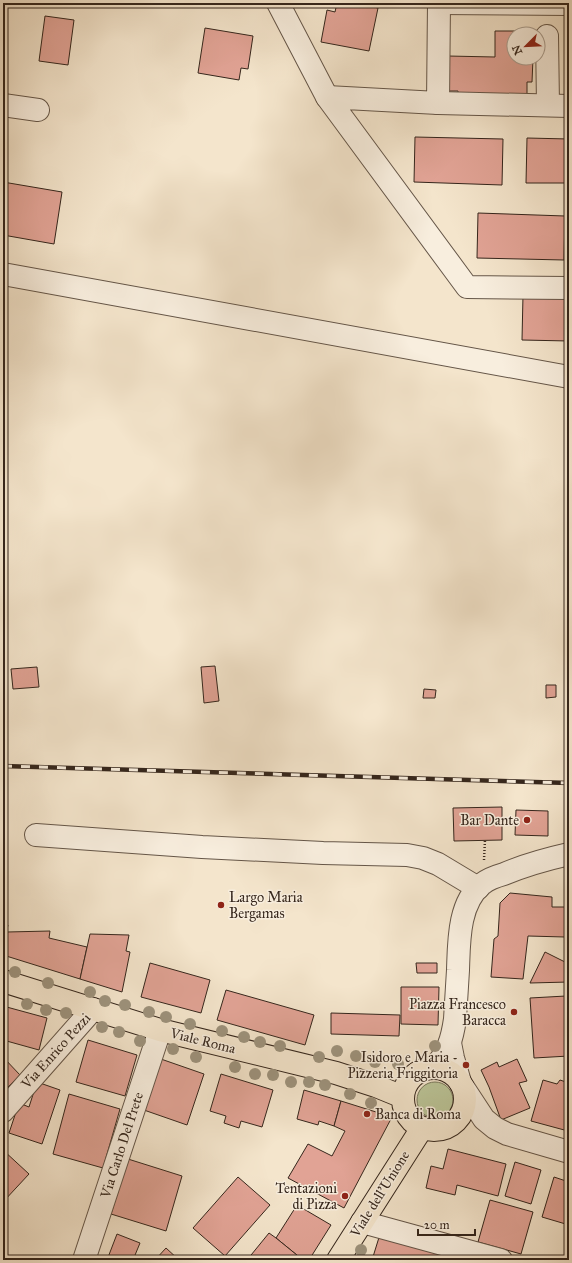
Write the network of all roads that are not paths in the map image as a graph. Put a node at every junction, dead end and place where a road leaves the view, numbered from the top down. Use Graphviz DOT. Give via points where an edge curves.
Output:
graph roads {
  1 [pos="278,3"];
  2 [pos="439,3"];
  3 [pos="535,3"];
  4 [pos="567,4"];
  5 [pos="547,36"];
  6 [pos="327,96"];
  7 [pos="438,103"];
  8 [pos="3,105"];
  9 [pos="559,105"];
  10 [pos="38,110"];
  11 [pos="3,274"];
  12 [pos="569,288"];
  13 [pos="569,377"];
  14 [pos="36,835"];
  15 [pos="569,854"];
  16 [pos="478,888"];
  17 [pos="3,981"];
  18 [pos="94,1009"];
  19 [pos="160,1030"];
  20 [pos="450,1043"];
  21 [pos="434,1068"];
  22 [pos="462,1084"];
  23 [pos="403,1097"];
  24 [pos="3,1111"];
  25 [pos="422,1128"];
  26 [pos="569,1152"];
  27 [pos="362,1222"];
  28 [pos="84,1260"];
  29 [pos="338,1260"];
  30 [pos="501,1260"];
  1 -- 6 [label="street"];
  2 -- 3 [label="street"];
  2 -- 7 [label="street"];
  3 -- 4 [label="street"];
  5 -- 9 [label="street"];
  6 -- 7 [label="street"];
  6 -- 12 [label="street" via="467,288"];
  7 -- 9 [label="street"];
  8 -- 10 [label="street"];
  11 -- 13 [label="street"];
  14 -- 16 [label="street" via="202,847 407,855 438,864"];
  15 -- 16 [label="street" via="512,870"];
  16 -- 20 [label="street" via="468,903 461,926 455,1019"];
  17 -- 18 [label="main road, Viale Roma"];
  18 -- 19 [label="main road, Viale Roma"];
  18 -- 24 [label="street, Via Enrico Pezzi"];
  19 -- 23 [label="main road, Viale Roma" via="336,1073"];
  19 -- 28 [label="street, Via Carlo Del Prete"];
  20 -- 21 [label="street"];
  20 -- 22 [label="street" via="456,1072"];
  21 -- 22 [label="main road" via="453,1074"];
  21 -- 23 [label="main road" via="416,1074 405,1088"];
  22 -- 25 [label="main road" via="466,1096 462,1116 455,1123 439,1131"];
  22 -- 26 [label="street" via="484,1119 495,1128 507,1134"];
  23 -- 25 [label="main road" via="408,1116"];
  25 -- 27 [label="main road, Viale dell'Unione"];
  27 -- 29 [label="main road, Viale dell'Unione"];
  27 -- 30 [label="street"];
}
